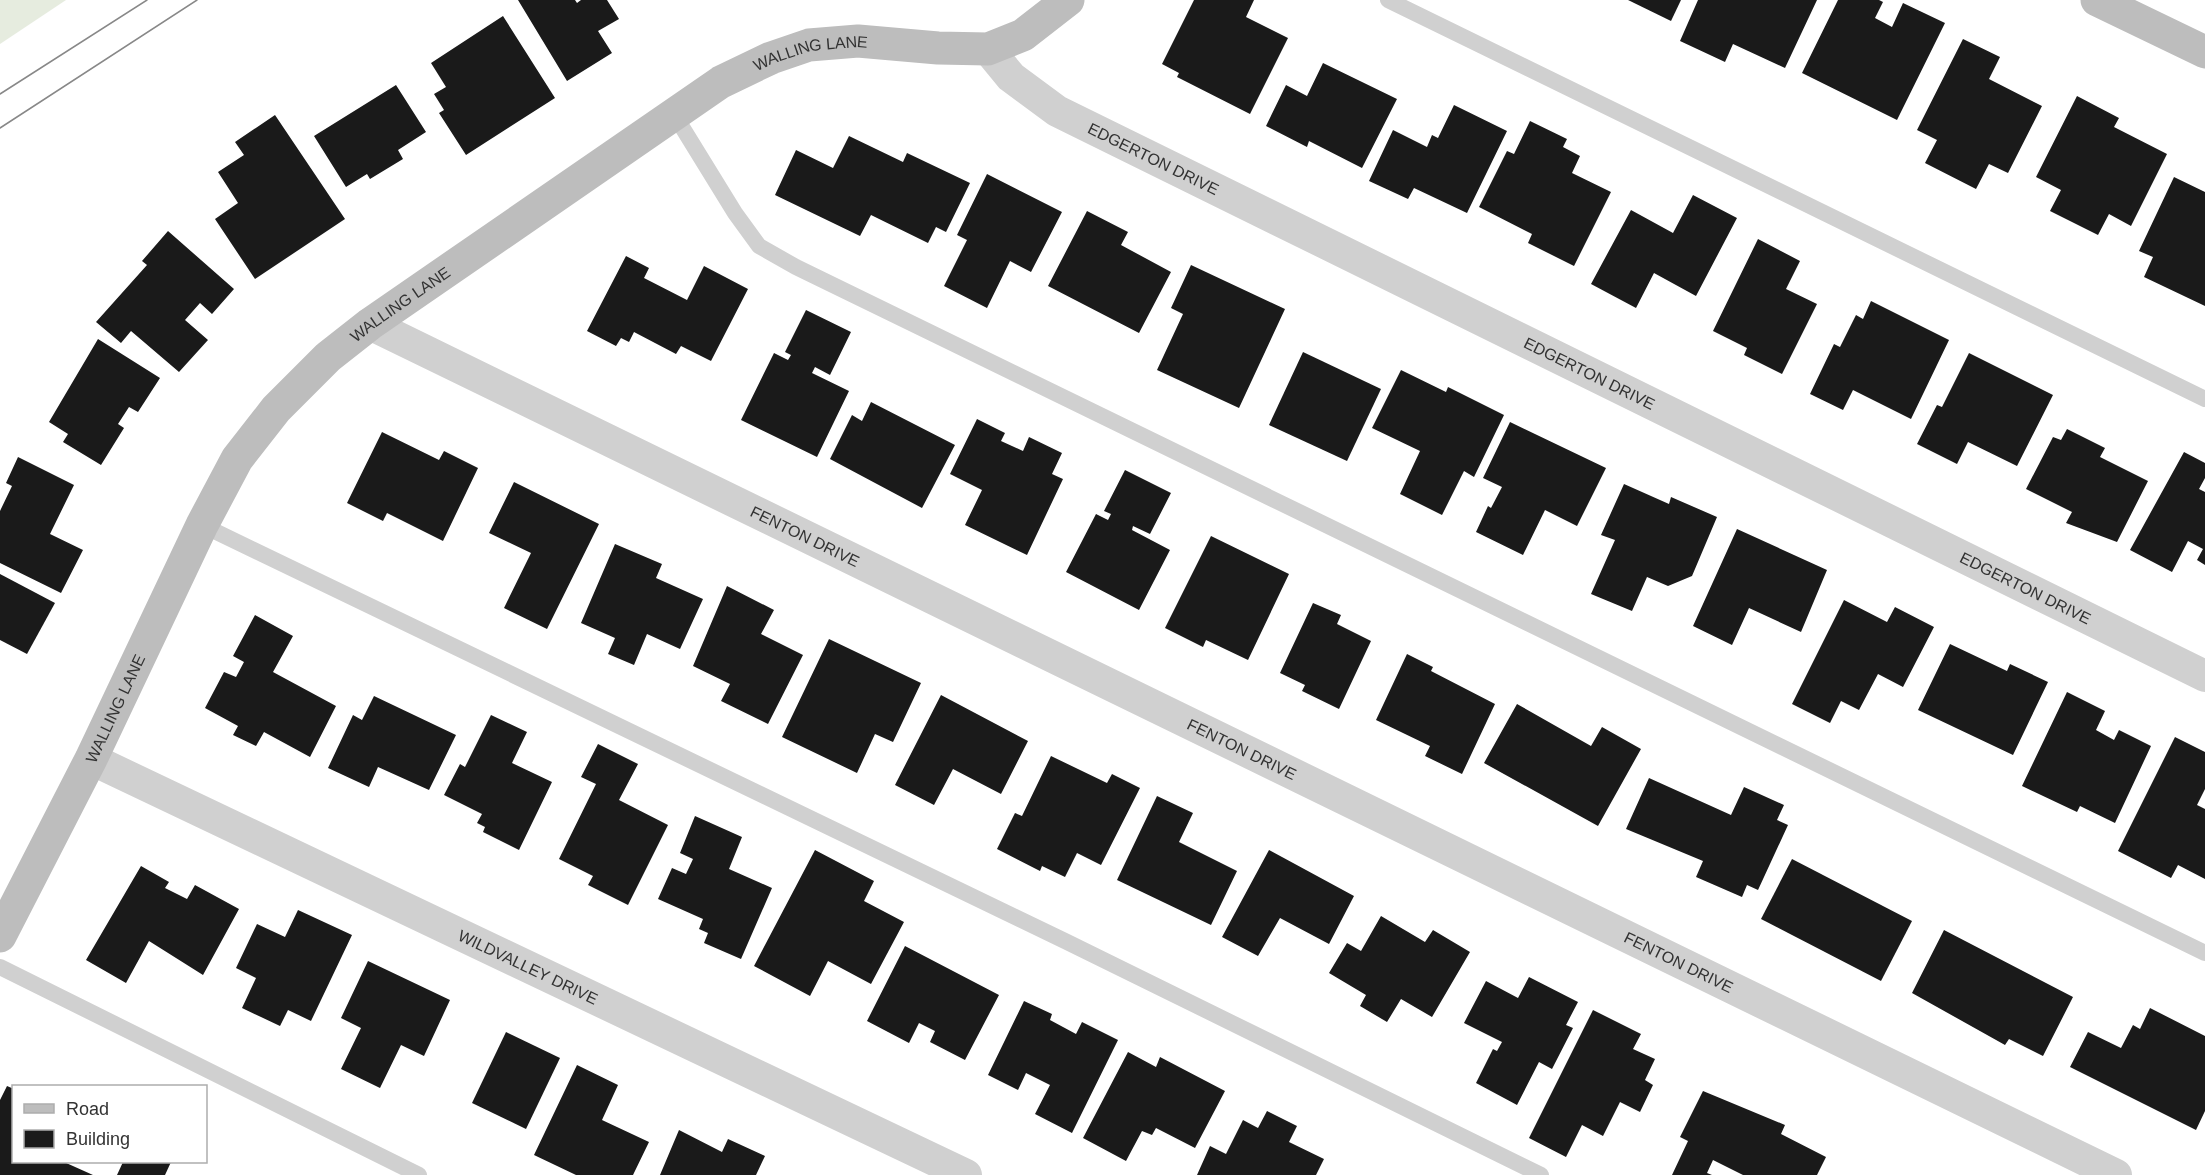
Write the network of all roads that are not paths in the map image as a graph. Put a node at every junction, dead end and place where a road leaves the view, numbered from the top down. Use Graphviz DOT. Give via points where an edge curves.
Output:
graph roads {
  1 [pos="1068,0"];
  2 [pos="1389,0"];
  3 [pos="2097,0"];
  4 [pos="988,49"];
  5 [pos="2205,52"];
  6 [pos="674,114"];
  7 [pos="370,324"];
  8 [pos="2205,399"];
  9 [pos="202,525"];
  10 [pos="2205,676"];
  11 [pos="91,759"];
  12 [pos="0,936"];
  13 [pos="2205,953"];
  14 [pos="0,967"];
  15 [pos="418,1175"];
  16 [pos="966,1175"];
  17 [pos="1541,1175"];
  18 [pos="2116,1175"];
  1 -- 4 [label="street, WALLING LANE" via="1023,35"];
  2 -- 8 [label="lane"];
  3 -- 5 [label="street"];
  4 -- 6 [label="street, WALLING LANE" via="858,41 809,45 721,82"];
  4 -- 10 [label="street, EDGERTON DRIVE" via="1011,77 1057,111"];
  6 -- 7 [label="street, WALLING LANE"];
  6 -- 13 [label="lane" via="759,246 796,267"];
  7 -- 9 [label="street, WALLING LANE" via="328,357 276,409 237,459"];
  7 -- 18 [label="street, FENTON DRIVE"];
  9 -- 11 [label="street, WALLING LANE"];
  9 -- 17 [label="lane"];
  11 -- 12 [label="street, WALLING LANE"];
  11 -- 16 [label="street, WILDVALLEY DRIVE"];
  14 -- 15 [label="lane"];
}
